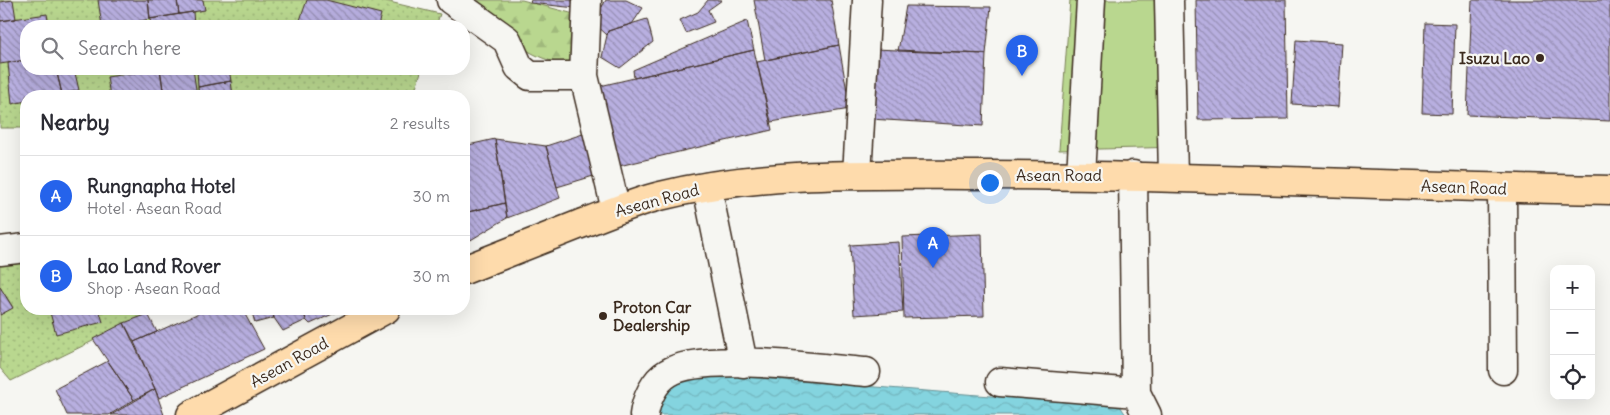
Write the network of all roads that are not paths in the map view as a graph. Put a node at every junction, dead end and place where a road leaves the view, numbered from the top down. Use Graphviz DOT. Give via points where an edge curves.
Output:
graph roads {
  1 [pos="451,0"];
  2 [pos="587,0"];
  3 [pos="867,0"];
  4 [pos="1091,0"];
  5 [pos="1169,0"];
  6 [pos="584,76"];
  7 [pos="857,175"];
  8 [pos="1080,175"];
  9 [pos="1133,175"];
  10 [pos="1173,176"];
  11 [pos="707,187"];
  12 [pos="1502,188"];
  13 [pos="1610,190"];
  14 [pos="616,210"];
  15 [pos="20,249"];
  16 [pos="0,251"];
  17 [pos="470,268"];
  18 [pos="375,315"];
  19 [pos="743,363"];
  20 [pos="1503,370"];
  21 [pos="866,372"];
  22 [pos="1000,382"];
  23 [pos="1142,404"];
  24 [pos="191,415"];
  25 [pos="644,415"];
  1 -- 6 [label="street" via="507,40 519,67 530,76"];
  2 -- 6 [label="street"];
  3 -- 7 [label="street"];
  4 -- 8 [label="street"];
  5 -- 10 [label="street"];
  6 -- 14 [label="street"];
  7 -- 8 [label="main road, Asean Road"];
  7 -- 11 [label="main road, Asean Road" via="761,180"];
  8 -- 9 [label="main road, Asean Road"];
  9 -- 10 [label="main road, Asean Road"];
  9 -- 23 [label="street"];
  10 -- 12 [label="main road, Asean Road"];
  11 -- 14 [label="main road, Asean Road" via="659,196"];
  11 -- 19 [label="street"];
  12 -- 13 [label="main road, Asean Road"];
  12 -- 20 [label="street"];
  14 -- 17 [label="main road, Asean Road"];
  15 -- 16 [label="street"];
  18 -- 24 [label="main road, Asean Road"];
  19 -- 21 [label="street"];
  19 -- 25 [label="street" via="717,361 668,372 653,387"];
  22 -- 23 [label="street"];
}
